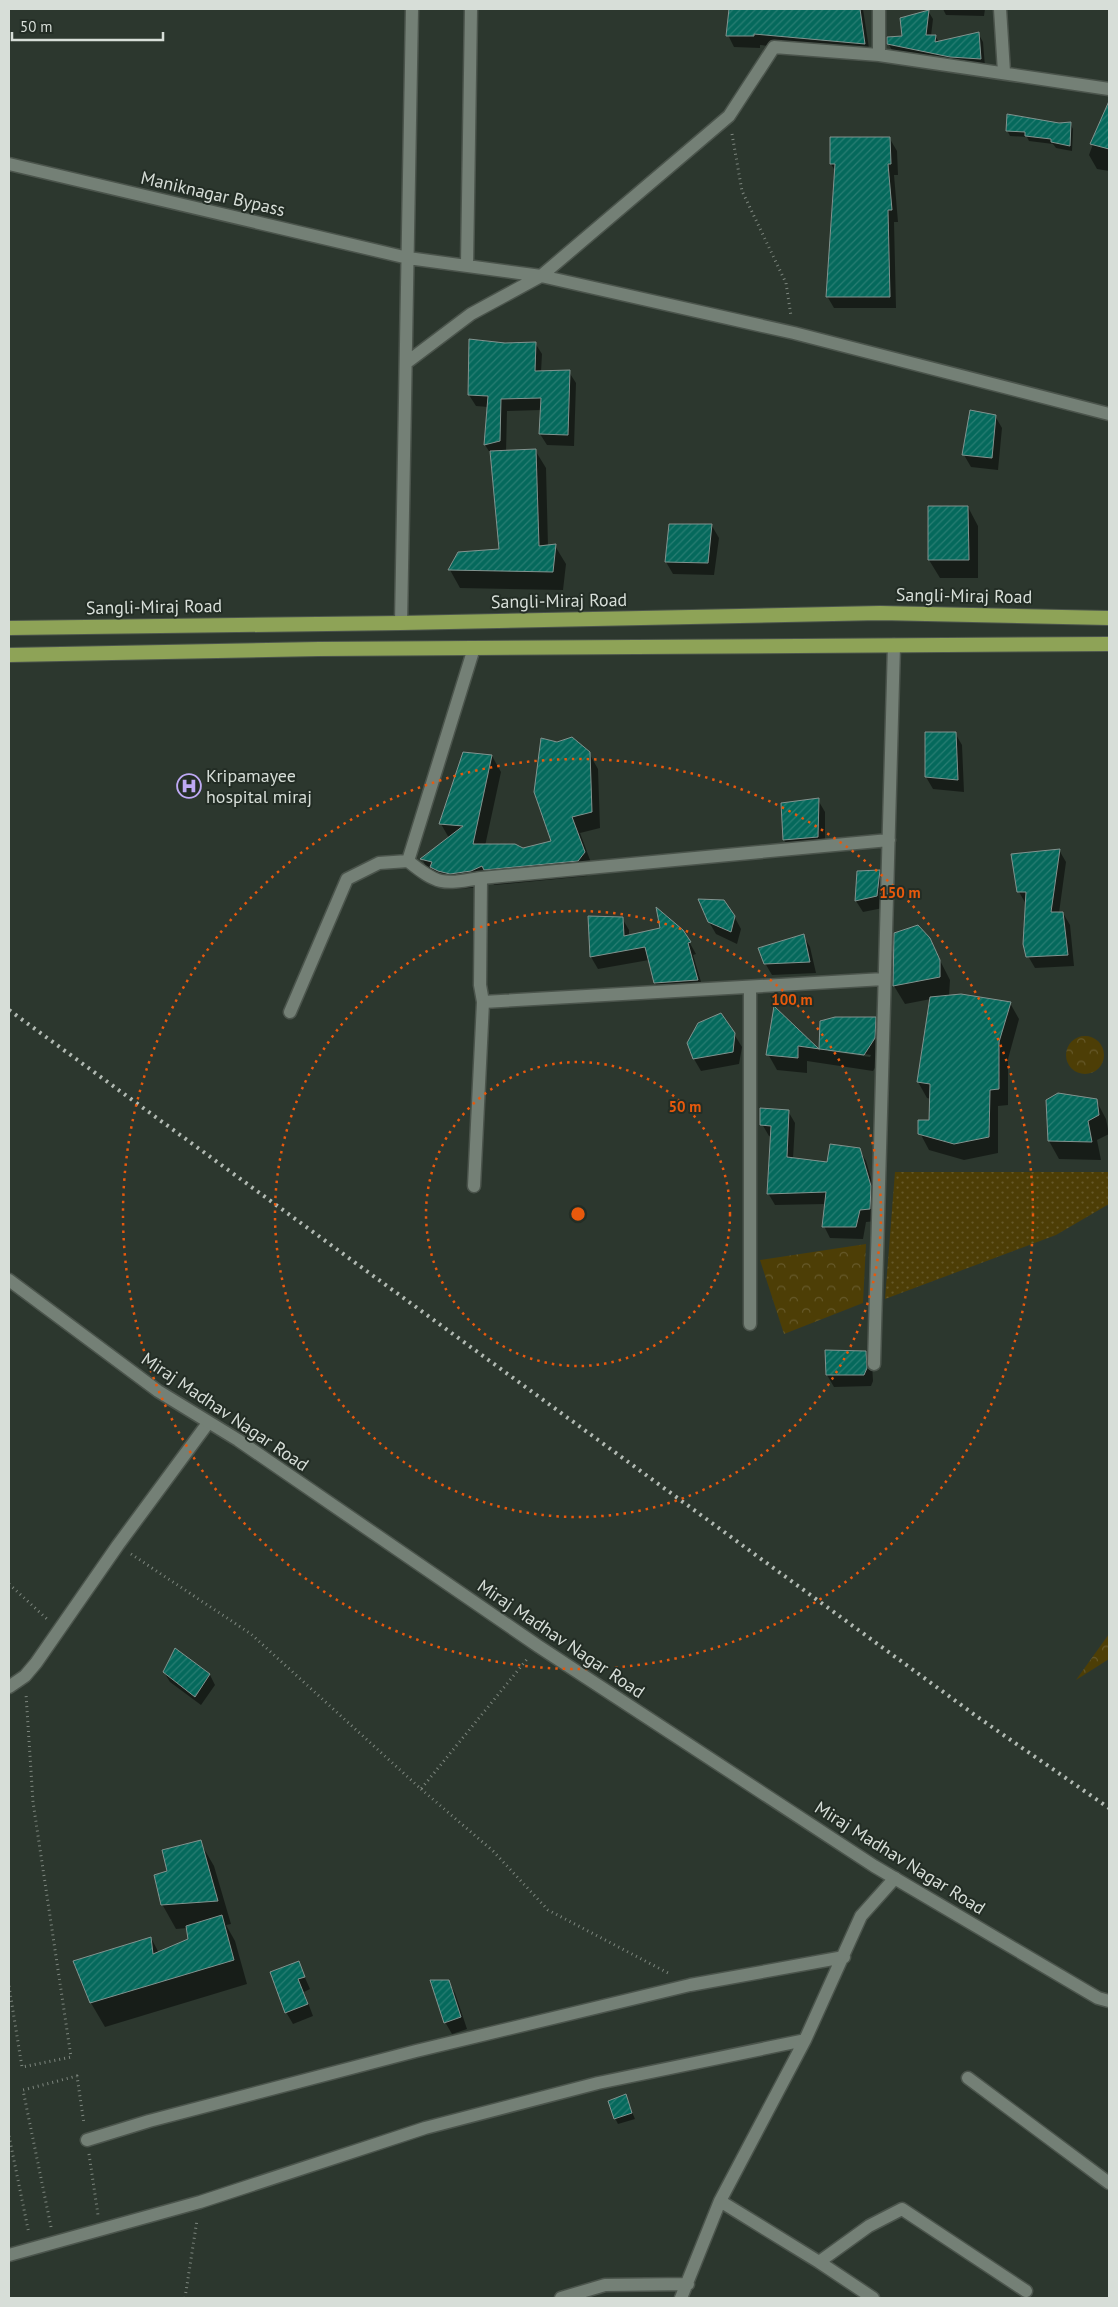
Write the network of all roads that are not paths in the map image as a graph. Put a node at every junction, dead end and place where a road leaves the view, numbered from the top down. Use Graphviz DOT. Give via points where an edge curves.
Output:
graph roads {
  1 [pos="412,9"];
  2 [pos="471,9"];
  3 [pos="879,9"];
  4 [pos="1000,9"];
  5 [pos="879,55"];
  6 [pos="1004,72"];
  7 [pos="1109,89"];
  8 [pos="9,164"];
  9 [pos="408,258"];
  10 [pos="467,265"];
  11 [pos="541,276"];
  12 [pos="406,364"];
  13 [pos="1109,414"];
  14 [pos="1109,618"];
  15 [pos="401,623"];
  16 [pos="9,628"];
  17 [pos="1109,644"];
  18 [pos="894,645"];
  19 [pos="474,648"];
  20 [pos="9,655"];
  21 [pos="889,840"];
  22 [pos="408,861"];
  23 [pos="480,878"];
  24 [pos="884,979"];
  25 [pos="750,987"];
  26 [pos="483,1002"];
  27 [pos="290,1012"];
  28 [pos="474,1186"];
  29 [pos="9,1280"];
  30 [pos="750,1324"];
  31 [pos="874,1364"];
  32 [pos="208,1423"];
  33 [pos="9,1688"];
  34 [pos="895,1878"];
  35 [pos="844,1957"];
  36 [pos="1109,2001"];
  37 [pos="805,2040"];
  38 [pos="968,2078"];
  39 [pos="87,2140"];
  40 [pos="1109,2183"];
  41 [pos="720,2201"];
  42 [pos="9,2255"];
  43 [pos="819,2262"];
  44 [pos="688,2284"];
  45 [pos="1026,2291"];
  46 [pos="855,2293"];
  47 [pos="561,2298"];
  48 [pos="681,2298"];
  49 [pos="873,2298"];
  1 -- 9 [label="street"];
  2 -- 10 [label="street"];
  3 -- 5 [label="street"];
  4 -- 6 [label="street"];
  5 -- 6 [label="street"];
  5 -- 11 [label="street" via="774,47 729,116"];
  6 -- 7 [label="street"];
  8 -- 9 [label="street, Maniknagar Bypass"];
  9 -- 10 [label="street, Maniknagar Bypass"];
  9 -- 12 [label="street"];
  10 -- 11 [label="street"];
  11 -- 12 [label="street" via="471,314"];
  11 -- 13 [label="street" via="794,333"];
  12 -- 15 [label="street"];
  14 -- 15 [label="highway, Sangli-Miraj Road" via="880,613"];
  15 -- 16 [label="highway, Sangli-Miraj Road"];
  17 -- 18 [label="highway"];
  18 -- 19 [label="highway"];
  18 -- 21 [label="street"];
  19 -- 20 [label="highway"];
  19 -- 22 [label="street"];
  21 -- 23 [label="street"];
  21 -- 24 [label="street"];
  22 -- 23 [label="street" via="426,876 447,884"];
  22 -- 27 [label="street" via="379,863 347,879"];
  23 -- 26 [label="street" via="480,986"];
  24 -- 25 [label="street"];
  24 -- 31 [label="street"];
  25 -- 26 [label="street"];
  25 -- 30 [label="street"];
  26 -- 28 [label="street"];
  29 -- 32 [label="street, Miraj Madhav Nagar Road" via="158,1391"];
  32 -- 33 [label="street" via="25,1676"];
  32 -- 34 [label="street, Miraj Madhav Nagar Road" via="238,1440 538,1646"];
  34 -- 35 [label="street" via="861,1916"];
  34 -- 36 [label="street, Miraj Madhav Nagar Road" via="1098,1998"];
  35 -- 37 [label="street"];
  35 -- 39 [label="street" via="690,1984 416,2051"];
  37 -- 41 [label="street"];
  37 -- 42 [label="street" via="598,2082 425,2128 200,2202"];
  38 -- 40 [label="street"];
  41 -- 43 [label="street"];
  41 -- 44 [label="street"];
  43 -- 45 [label="street" via="870,2226 902,2209"];
  43 -- 46 [label="street"];
  44 -- 47 [label="street" via="605,2285"];
  44 -- 48 [label="street"];
  46 -- 49 [label="street"];
}
